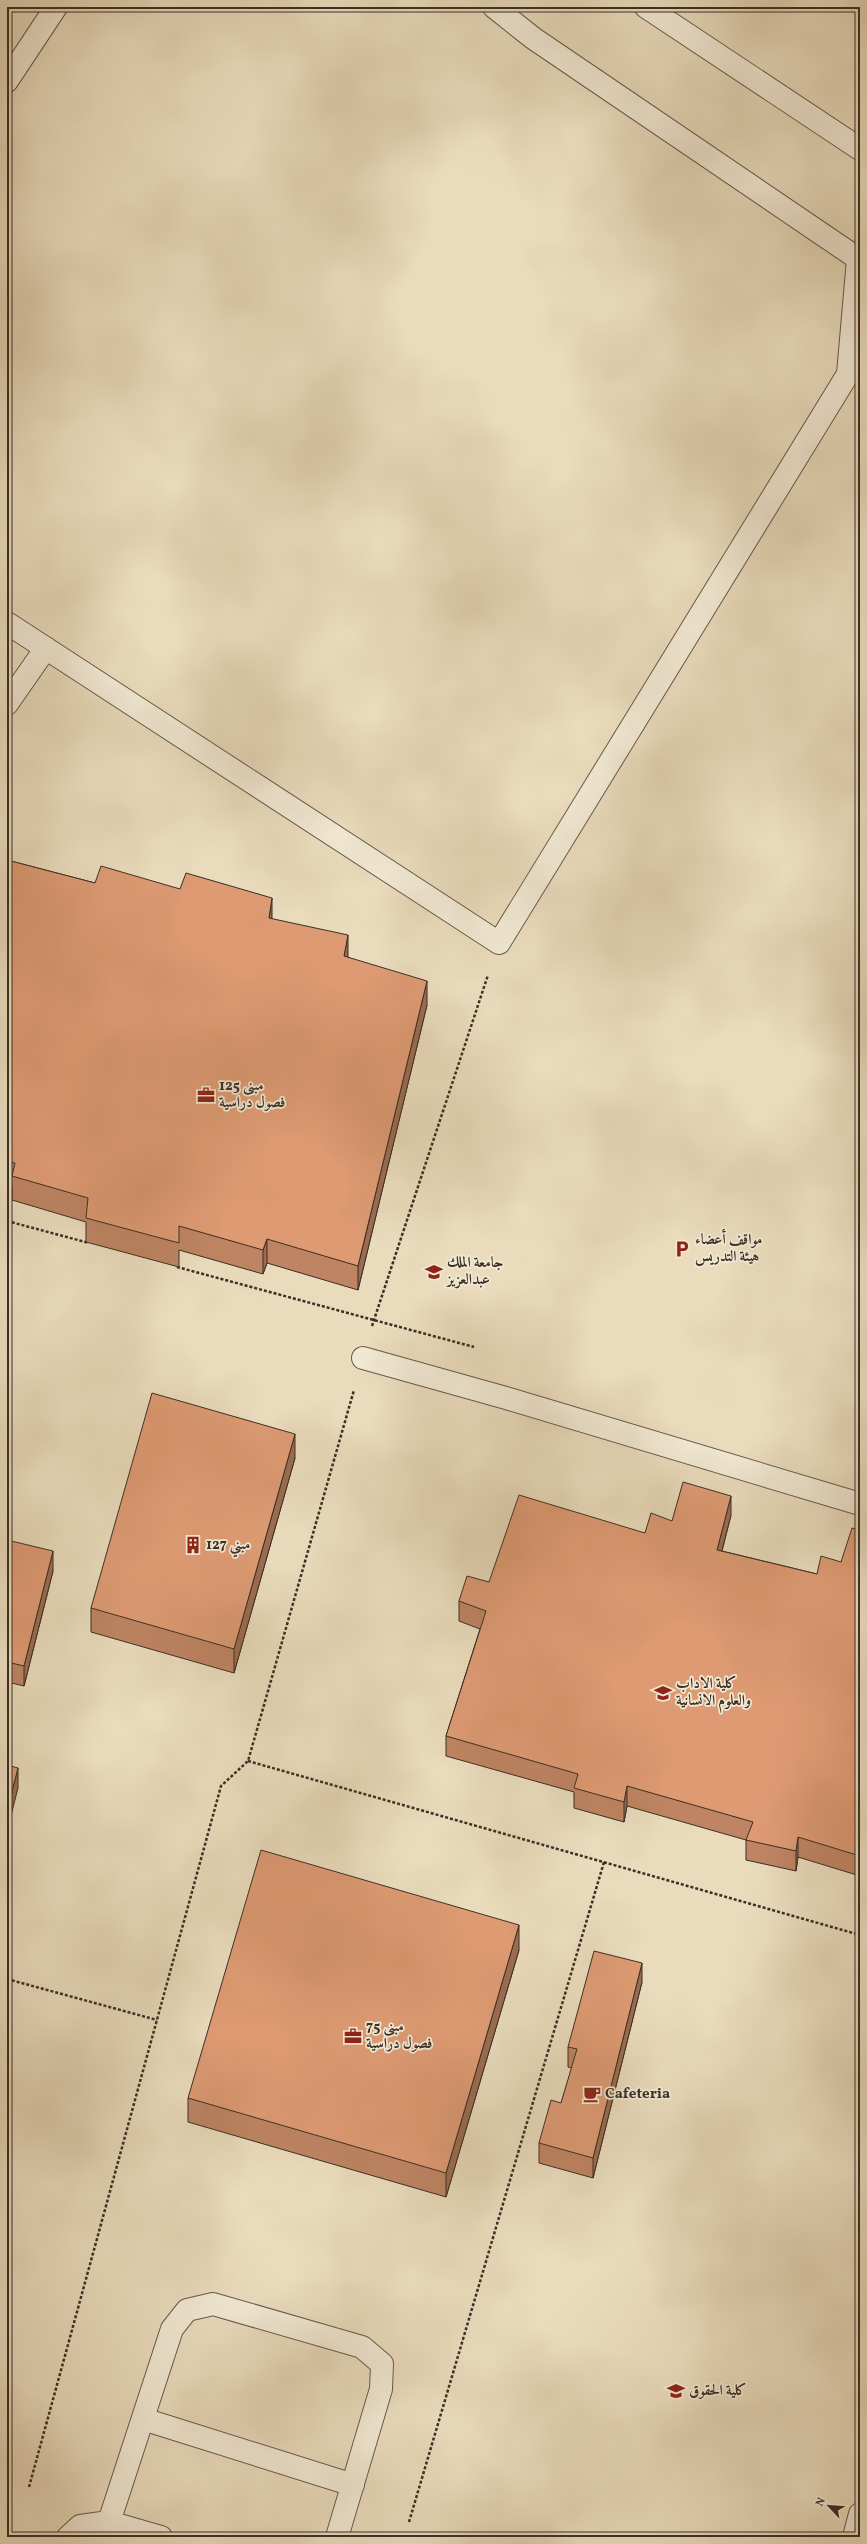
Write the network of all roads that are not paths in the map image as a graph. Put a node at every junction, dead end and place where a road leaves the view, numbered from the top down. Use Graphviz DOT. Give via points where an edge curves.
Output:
graph roads {
  1 [pos="56,7"];
  2 [pos="494,7"];
  3 [pos="646,7"];
  4 [pos="7,81"];
  5 [pos="860,149"];
  6 [pos="859,260"];
  7 [pos="854,373"];
  8 [pos="7,623"];
  9 [pos="46,648"];
  10 [pos="7,704"];
  11 [pos="363,1358"];
  12 [pos="860,1504"];
  13 [pos="143,2419"];
  14 [pos="353,2484"];
  15 [pos="860,2514"];
  16 [pos="109,2522"];
  17 [pos="68,2537"];
  18 [pos="161,2537"];
  19 [pos="337,2537"];
  20 [pos="854,2537"];
  1 -- 4 [label="street"];
  2 -- 6 [label="street" via="533,38"];
  3 -- 5 [label="street"];
  6 -- 7 [label="street"];
  7 -- 9 [label="street" via="499,943"];
  8 -- 9 [label="street"];
  9 -- 10 [label="street"];
  11 -- 12 [label="street"];
  13 -- 14 [label="street"];
  13 -- 14 [label="street" via="172,2329 187,2310 213,2304 362,2347 382,2364 381,2389"];
  13 -- 16 [label="street"];
  14 -- 19 [label="street"];
  15 -- 20 [label="street"];
  16 -- 17 [label="street" via="80,2526"];
  16 -- 18 [label="street"];
}
